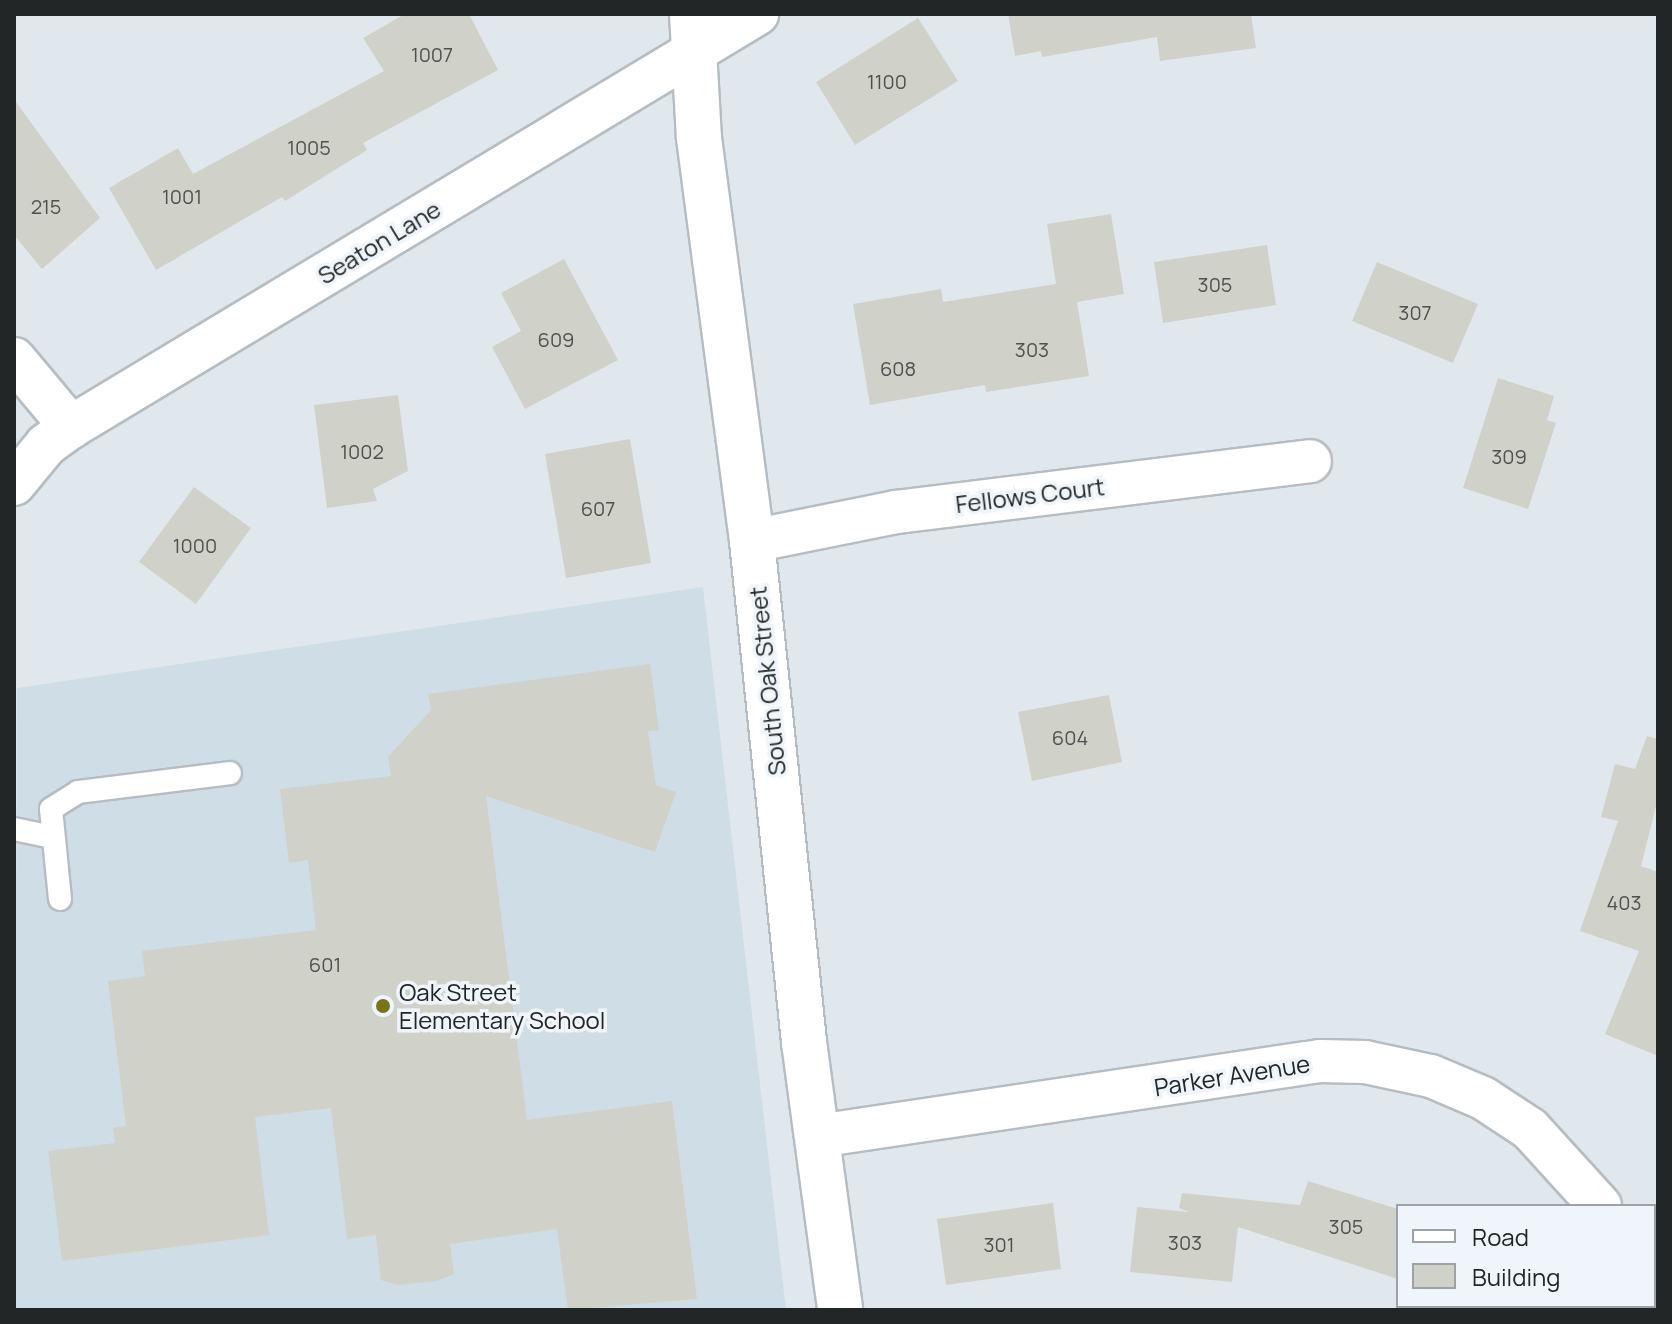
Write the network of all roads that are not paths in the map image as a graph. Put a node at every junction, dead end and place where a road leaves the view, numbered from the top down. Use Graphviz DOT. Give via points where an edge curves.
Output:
graph roads {
  1 [pos="757,14"];
  2 [pos="694,33"];
  3 [pos="14,359"];
  4 [pos="71,427"];
  5 [pos="1310,461"];
  6 [pos="14,484"];
  7 [pos="752,541"];
  8 [pos="230,773"];
  9 [pos="14,829"];
  10 [pos="53,837"];
  11 [pos="60,899"];
  12 [pos="818,1136"];
  13 [pos="1598,1204"];
  14 [pos="840,1310"];
  1 -- 2 [label="street, Seaton Lane"];
  2 -- 4 [label="street, Seaton Lane"];
  2 -- 7 [label="street, South Oak Street" via="699,138"];
  3 -- 4 [label="street"];
  4 -- 6 [label="street, Seaton Lane" via="46,445"];
  5 -- 7 [label="street, Fellows Court" via="896,512"];
  7 -- 12 [label="street, South Oak Street"];
  8 -- 10 [label="lane" via="78,792 51,809"];
  9 -- 10 [label="lane"];
  10 -- 11 [label="lane"];
  12 -- 13 [label="street, Parker Avenue" via="1320,1061 1365,1062 1431,1076 1483,1098 1530,1129"];
  12 -- 14 [label="street, South Oak Street"];
}
